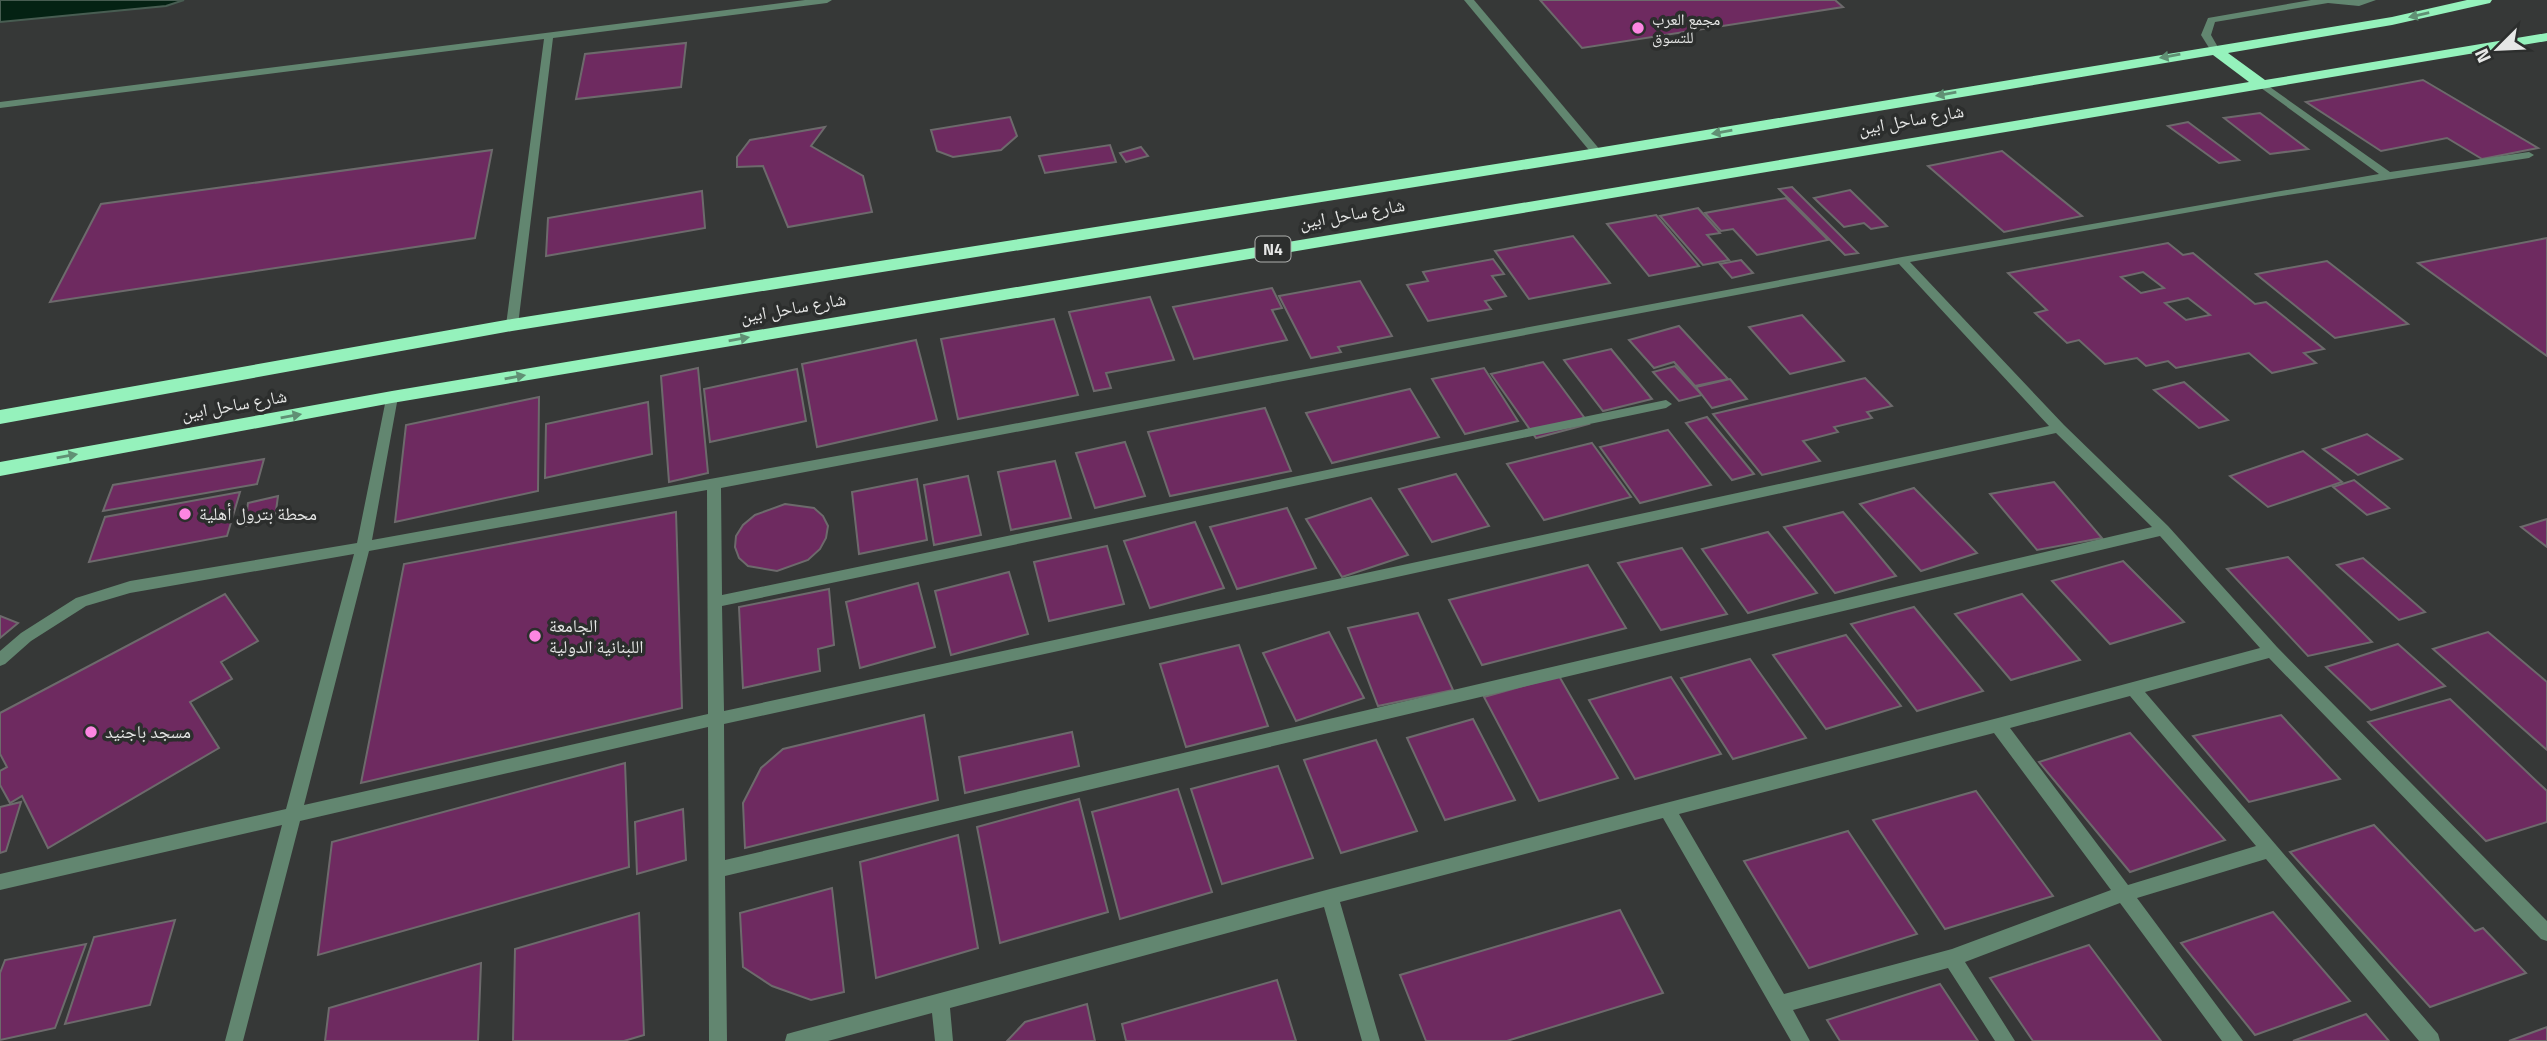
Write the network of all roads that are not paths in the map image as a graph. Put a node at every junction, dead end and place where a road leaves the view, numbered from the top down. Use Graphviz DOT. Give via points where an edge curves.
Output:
graph roads {
  1 [pos="827,0"];
  2 [pos="1469,0"];
  3 [pos="2328,0"];
  4 [pos="2371,0"];
  5 [pos="2485,0"];
  6 [pos="549,35"];
  7 [pos="2547,37"];
  8 [pos="2214,49"];
  9 [pos="2260,83"];
  10 [pos="0,105"];
  11 [pos="1597,153"];
  12 [pos="2529,155"];
  13 [pos="2387,175"];
  14 [pos="1902,260"];
  15 [pos="512,325"];
  16 [pos="392,397"];
  17 [pos="1665,404"];
  18 [pos="0,417"];
  19 [pos="2059,428"];
  20 [pos="0,469"];
  21 [pos="714,486"];
  22 [pos="2163,530"];
  23 [pos="363,548"];
  24 [pos="715,602"];
  25 [pos="2272,651"];
  26 [pos="0,660"];
  27 [pos="2132,687"];
  28 [pos="716,719"];
  29 [pos="1998,725"];
  30 [pos="1668,811"];
  31 [pos="291,817"];
  32 [pos="2270,850"];
  33 [pos="716,870"];
  34 [pos="0,882"];
  35 [pos="2123,894"];
  36 [pos="1331,897"];
  37 [pos="2547,933"];
  38 [pos="1952,958"];
  39 [pos="940,1003"];
  40 [pos="1781,1004"];
  41 [pos="232,1040"];
  42 [pos="718,1041"];
  43 [pos="794,1041"];
  44 [pos="944,1041"];
  45 [pos="1371,1041"];
  46 [pos="1801,1041"];
  47 [pos="2007,1041"];
  48 [pos="2234,1041"];
  49 [pos="2431,1041"];
  1 -- 6 [label="street"];
  2 -- 11 [label="street"];
  3 -- 4 [label="street"];
  3 -- 8 [label="street" via="2211,20 2206,35"];
  5 -- 8 [label="highway, شارع ساحل ابين, one-way" via="2392,21"];
  6 -- 10 [label="street"];
  6 -- 15 [label="street"];
  7 -- 9 [label="highway, شارع ساحل ابين / N4"];
  8 -- 9 [label="highway"];
  8 -- 11 [label="highway, شارع ساحل ابين, one-way"];
  9 -- 13 [label="street"];
  16 -- 9 [label="highway, شارع ساحل ابين / N4, one-way"];
  11 -- 15 [label="highway, شارع ساحل ابين"];
  12 -- 13 [label="street"];
  13 -- 14 [label="street"];
  14 -- 19 [label="street"];
  14 -- 21 [label="street"];
  15 -- 18 [label="highway, شارع ساحل ابين"];
  20 -- 16 [label="highway, شارع ساحل ابين / N4, one-way"];
  16 -- 23 [label="street"];
  17 -- 24 [label="street"];
  19 -- 22 [label="street"];
  19 -- 28 [label="street"];
  21 -- 23 [label="street"];
  21 -- 24 [label="street"];
  22 -- 25 [label="street"];
  22 -- 33 [label="street"];
  23 -- 26 [label="street" via="130,587 82,602 26,637"];
  23 -- 31 [label="street"];
  24 -- 28 [label="street"];
  25 -- 27 [label="street"];
  25 -- 37 [label="street"];
  27 -- 29 [label="street"];
  27 -- 32 [label="street"];
  28 -- 31 [label="street"];
  28 -- 33 [label="street"];
  29 -- 30 [label="street"];
  29 -- 35 [label="street"];
  30 -- 36 [label="street"];
  30 -- 40 [label="street"];
  31 -- 34 [label="street"];
  31 -- 41 [label="street"];
  32 -- 35 [label="street"];
  32 -- 49 [label="street"];
  33 -- 42 [label="street"];
  35 -- 38 [label="street"];
  35 -- 48 [label="street"];
  36 -- 39 [label="street"];
  36 -- 45 [label="street"];
  38 -- 40 [label="street"];
  38 -- 47 [label="street"];
  39 -- 43 [label="street"];
  39 -- 44 [label="street"];
  40 -- 46 [label="street"];
}
